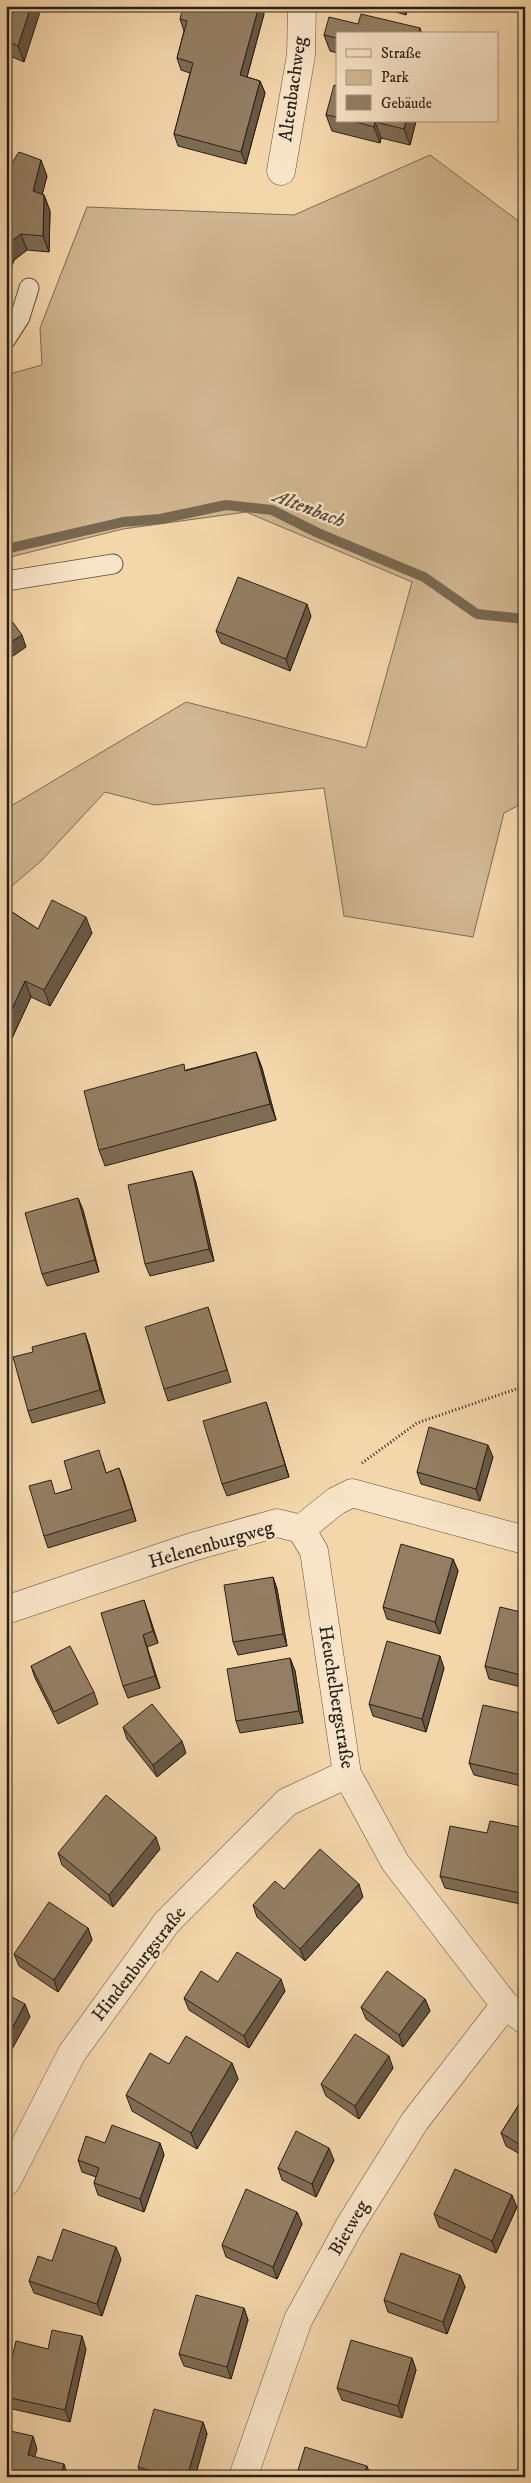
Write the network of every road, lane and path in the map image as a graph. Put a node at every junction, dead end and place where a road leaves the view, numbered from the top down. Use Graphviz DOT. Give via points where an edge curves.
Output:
graph roads {
  1 [pos="302,6"];
  2 [pos="281,171"];
  3 [pos="30,288"];
  4 [pos="6,339"];
  5 [pos="113,564"];
  6 [pos="6,581"];
  7 [pos="525,1386"];
  8 [pos="363,1469"];
  9 [pos="301,1529"];
  10 [pos="525,1540"];
  11 [pos="6,1610"];
  12 [pos="347,1774"];
  13 [pos="515,2012"];
  14 [pos="6,2182"];
  15 [pos="242,2477"];
  1 -- 2 [label="street, Altenbachweg" via="301,54"];
  3 -- 4 [label="lane" via="20,317"];
  5 -- 6 [label="lane"];
  7 -- 8 [label="path" via="417,1423 361,1464"];
  9 -- 10 [label="street, Helenenburgweg" via="352,1493"];
  9 -- 11 [label="street, Helenenburgweg" via="277,1523 192,1547"];
  9 -- 12 [label="street, Heuchelbergstraße" via="314,1551"];
  12 -- 13 [label="street, Heuchelbergstraße" via="395,1862"];
  12 -- 14 [label="street, Hindenburgstraße" via="287,1802 167,1922 72,2054"];
  13 -- 15 [label="street, Bietweg" via="415,2121 350,2225 298,2320"];
}
